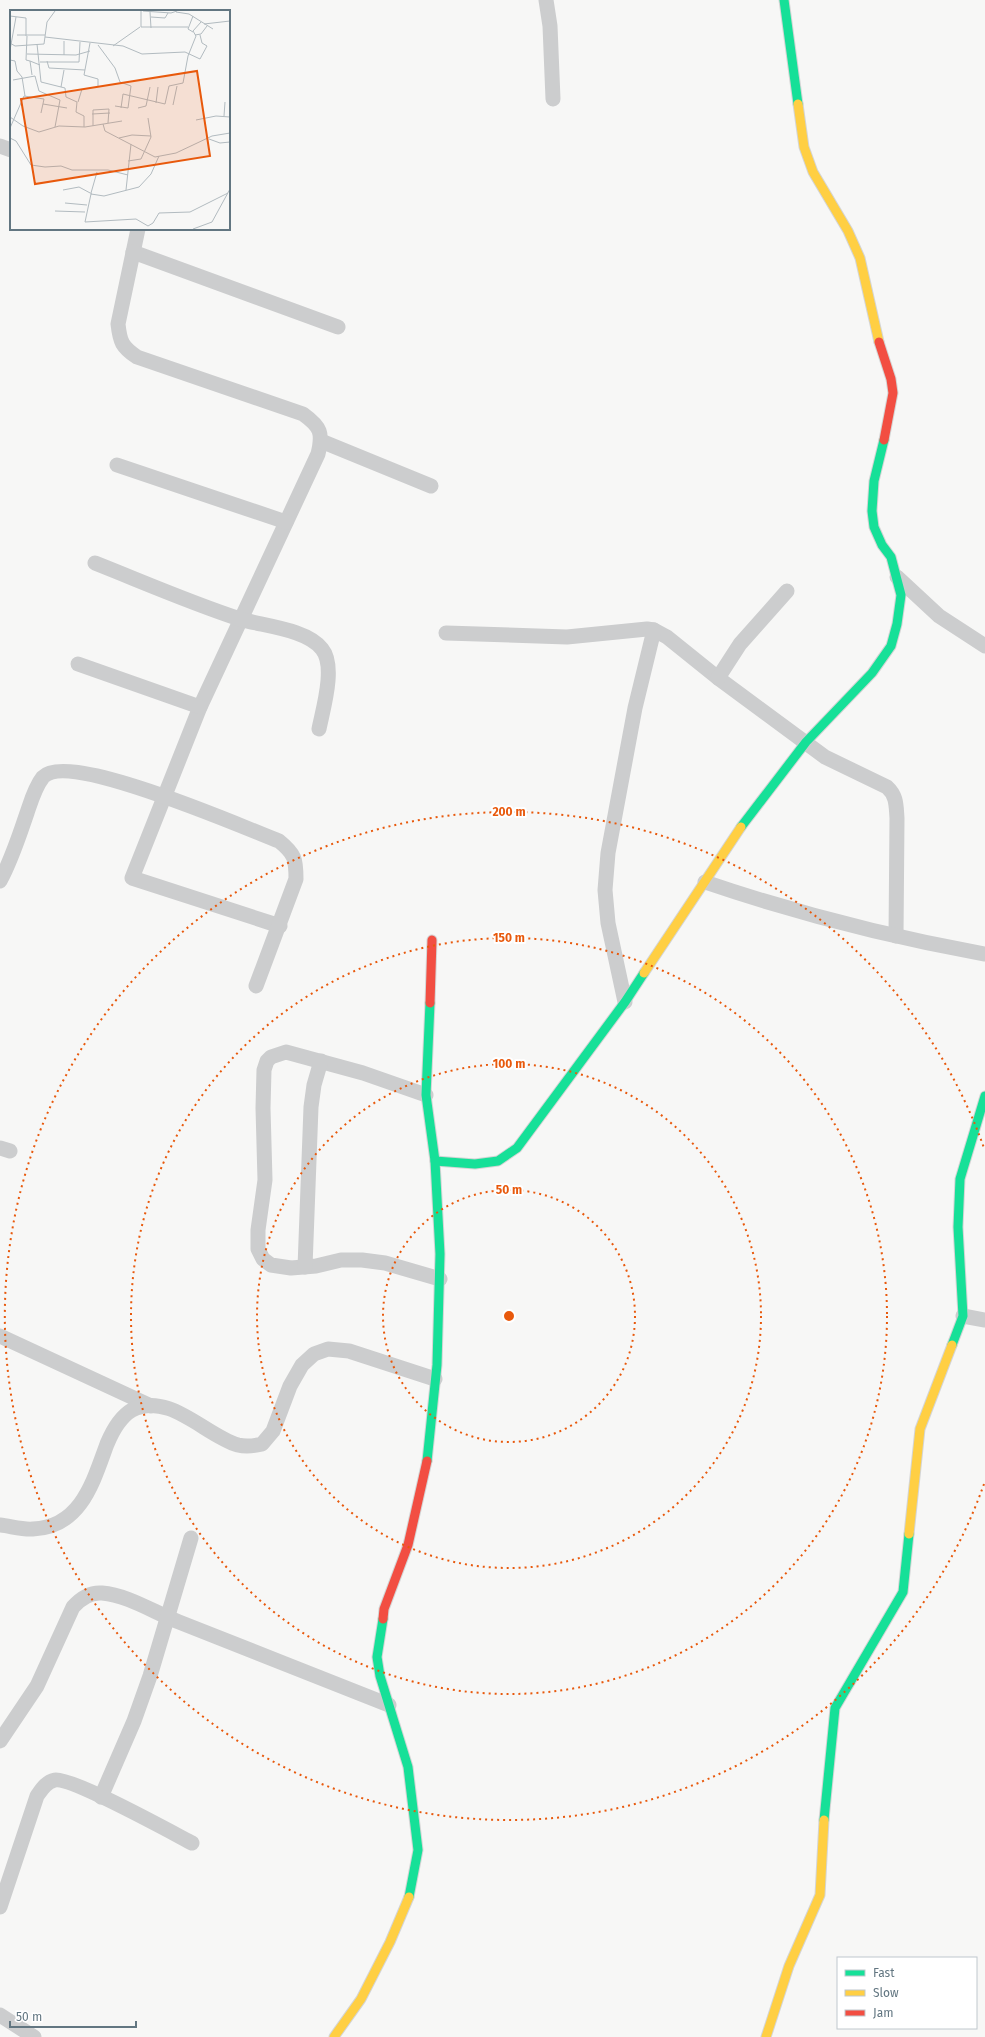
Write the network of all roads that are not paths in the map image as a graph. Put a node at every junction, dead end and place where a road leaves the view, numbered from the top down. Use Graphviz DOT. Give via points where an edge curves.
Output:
graph roads {
  1 [pos="546,0"];
  2 [pos="784,0"];
  3 [pos="553,99"];
  4 [pos="0,146"];
  5 [pos="10,150"];
  6 [pos="138,230"];
  7 [pos="133,252"];
  8 [pos="338,328"];
  9 [pos="321,441"];
  10 [pos="117,465"];
  11 [pos="431,486"];
  12 [pos="286,522"];
  13 [pos="95,563"];
  14 [pos="897,577"];
  15 [pos="787,591"];
  16 [pos="240,619"];
  17 [pos="654,630"];
  18 [pos="446,633"];
  19 [pos="985,646"];
  20 [pos="78,664"];
  21 [pos="718,678"];
  22 [pos="200,707"];
  23 [pos="319,729"];
  24 [pos="806,742"];
  25 [pos="164,795"];
  26 [pos="0,881"];
  27 [pos="705,882"];
  28 [pos="280,926"];
  29 [pos="896,936"];
  30 [pos="432,940"];
  31 [pos="985,954"];
  32 [pos="256,986"];
  33 [pos="625,1002"];
  34 [pos="321,1061"];
  35 [pos="426,1095"];
  36 [pos="985,1096"];
  37 [pos="436,1161"];
  38 [pos="305,1267"];
  39 [pos="440,1279"];
  40 [pos="963,1316"];
  41 [pos="985,1320"];
  42 [pos="0,1336"];
  43 [pos="435,1379"];
  44 [pos="151,1406"];
  45 [pos="0,1525"];
  46 [pos="191,1538"];
  47 [pos="166,1617"];
  48 [pos="389,1705"];
  49 [pos="0,1741"];
  50 [pos="101,1797"];
  51 [pos="192,1843"];
  52 [pos="0,1907"];
  53 [pos="0,2015"];
  54 [pos="34,2037"];
  55 [pos="334,2037"];
  56 [pos="766,2037"];
  1 -- 3 [label="street" via="550,26"];
  2 -- 14 [label="street" via="804,147 813,172 848,231 860,258 881,349 891,379 892,405 874,482 872,511 874,527 891,557"];
  4 -- 5 [label="street"];
  6 -- 7 [label="street"];
  7 -- 8 [label="street"];
  7 -- 9 [label="street" via="118,324 119,338 125,349 137,357 303,414 315,422 320,431"];
  9 -- 11 [label="street"];
  9 -- 12 [label="street" via="318,454"];
  10 -- 12 [label="street"];
  12 -- 16 [label="street"];
  13 -- 16 [label="street"];
  14 -- 19 [label="street" via="939,616"];
  14 -- 24 [label="street" via="901,595 891,646 872,674"];
  15 -- 21 [label="street" via="740,644"];
  16 -- 22 [label="street"];
  16 -- 23 [label="street" via="287,631 311,640 322,649 328,661 328,675"];
  17 -- 18 [label="street" via="566,637"];
  17 -- 21 [label="street" via="667,637"];
  17 -- 33 [label="street" via="635,708 608,853 605,890 608,923"];
  20 -- 22 [label="street"];
  21 -- 24 [label="street"];
  22 -- 25 [label="street"];
  24 -- 27 [label="street" via="742,825"];
  24 -- 29 [label="street" via="826,757 887,787 893,793 897,818"];
  25 -- 26 [label="street" via="68,770 44,776 36,787 8,866"];
  25 -- 28 [label="street" via="279,841 291,851 296,862 296,879"];
  25 -- 28 [label="street" via="132,878"];
  27 -- 29 [label="street" via="802,913"];
  27 -- 33 [label="street"];
  28 -- 32 [label="street"];
  29 -- 31 [label="street"];
  30 -- 35 [label="street"];
  33 -- 37 [label="street" via="517,1148 498,1161 475,1164"];
  34 -- 35 [label="street"];
  34 -- 38 [label="street" via="311,1107"];
  34 -- 38 [label="street" via="286,1052 271,1057 264,1070 265,1180 258,1249 263,1259 271,1265"];
  35 -- 37 [label="street"];
  36 -- 40 [label="street" via="960,1179 958,1227"];
  37 -- 39 [label="street"];
  38 -- 39 [label="street" via="341,1260 362,1260 385,1263"];
  39 -- 43 [label="street"];
  40 -- 41 [label="street"];
  40 -- 56 [label="street" via="920,1429 903,1592 835,1708 820,1895 789,1966"];
  42 -- 44 [label="street"];
  43 -- 44 [label="street" via="348,1351 328,1349 314,1354 302,1365 290,1386 273,1431 262,1444 250,1447 237,1445 170,1409"];
  43 -- 48 [label="street" via="427,1460 408,1545 384,1609 379,1633 377,1657"];
  44 -- 45 [label="street" via="132,1410 119,1422 110,1437 89,1491 72,1514 56,1525 32,1530"];
  46 -- 47 [label="street"];
  47 -- 48 [label="street"];
  47 -- 49 [label="street" via="119,1596 101,1593 80,1600 74,1607 37,1686"];
  47 -- 50 [label="street" via="150,1676 134,1721"];
  48 -- 55 [label="street" via="408,1766 418,1850 409,1899 390,1942 361,1999"];
  50 -- 51 [label="street"];
  50 -- 52 [label="street" via="64,1781 55,1780 45,1784 37,1796"];
  53 -- 54 [label="street"];
}
